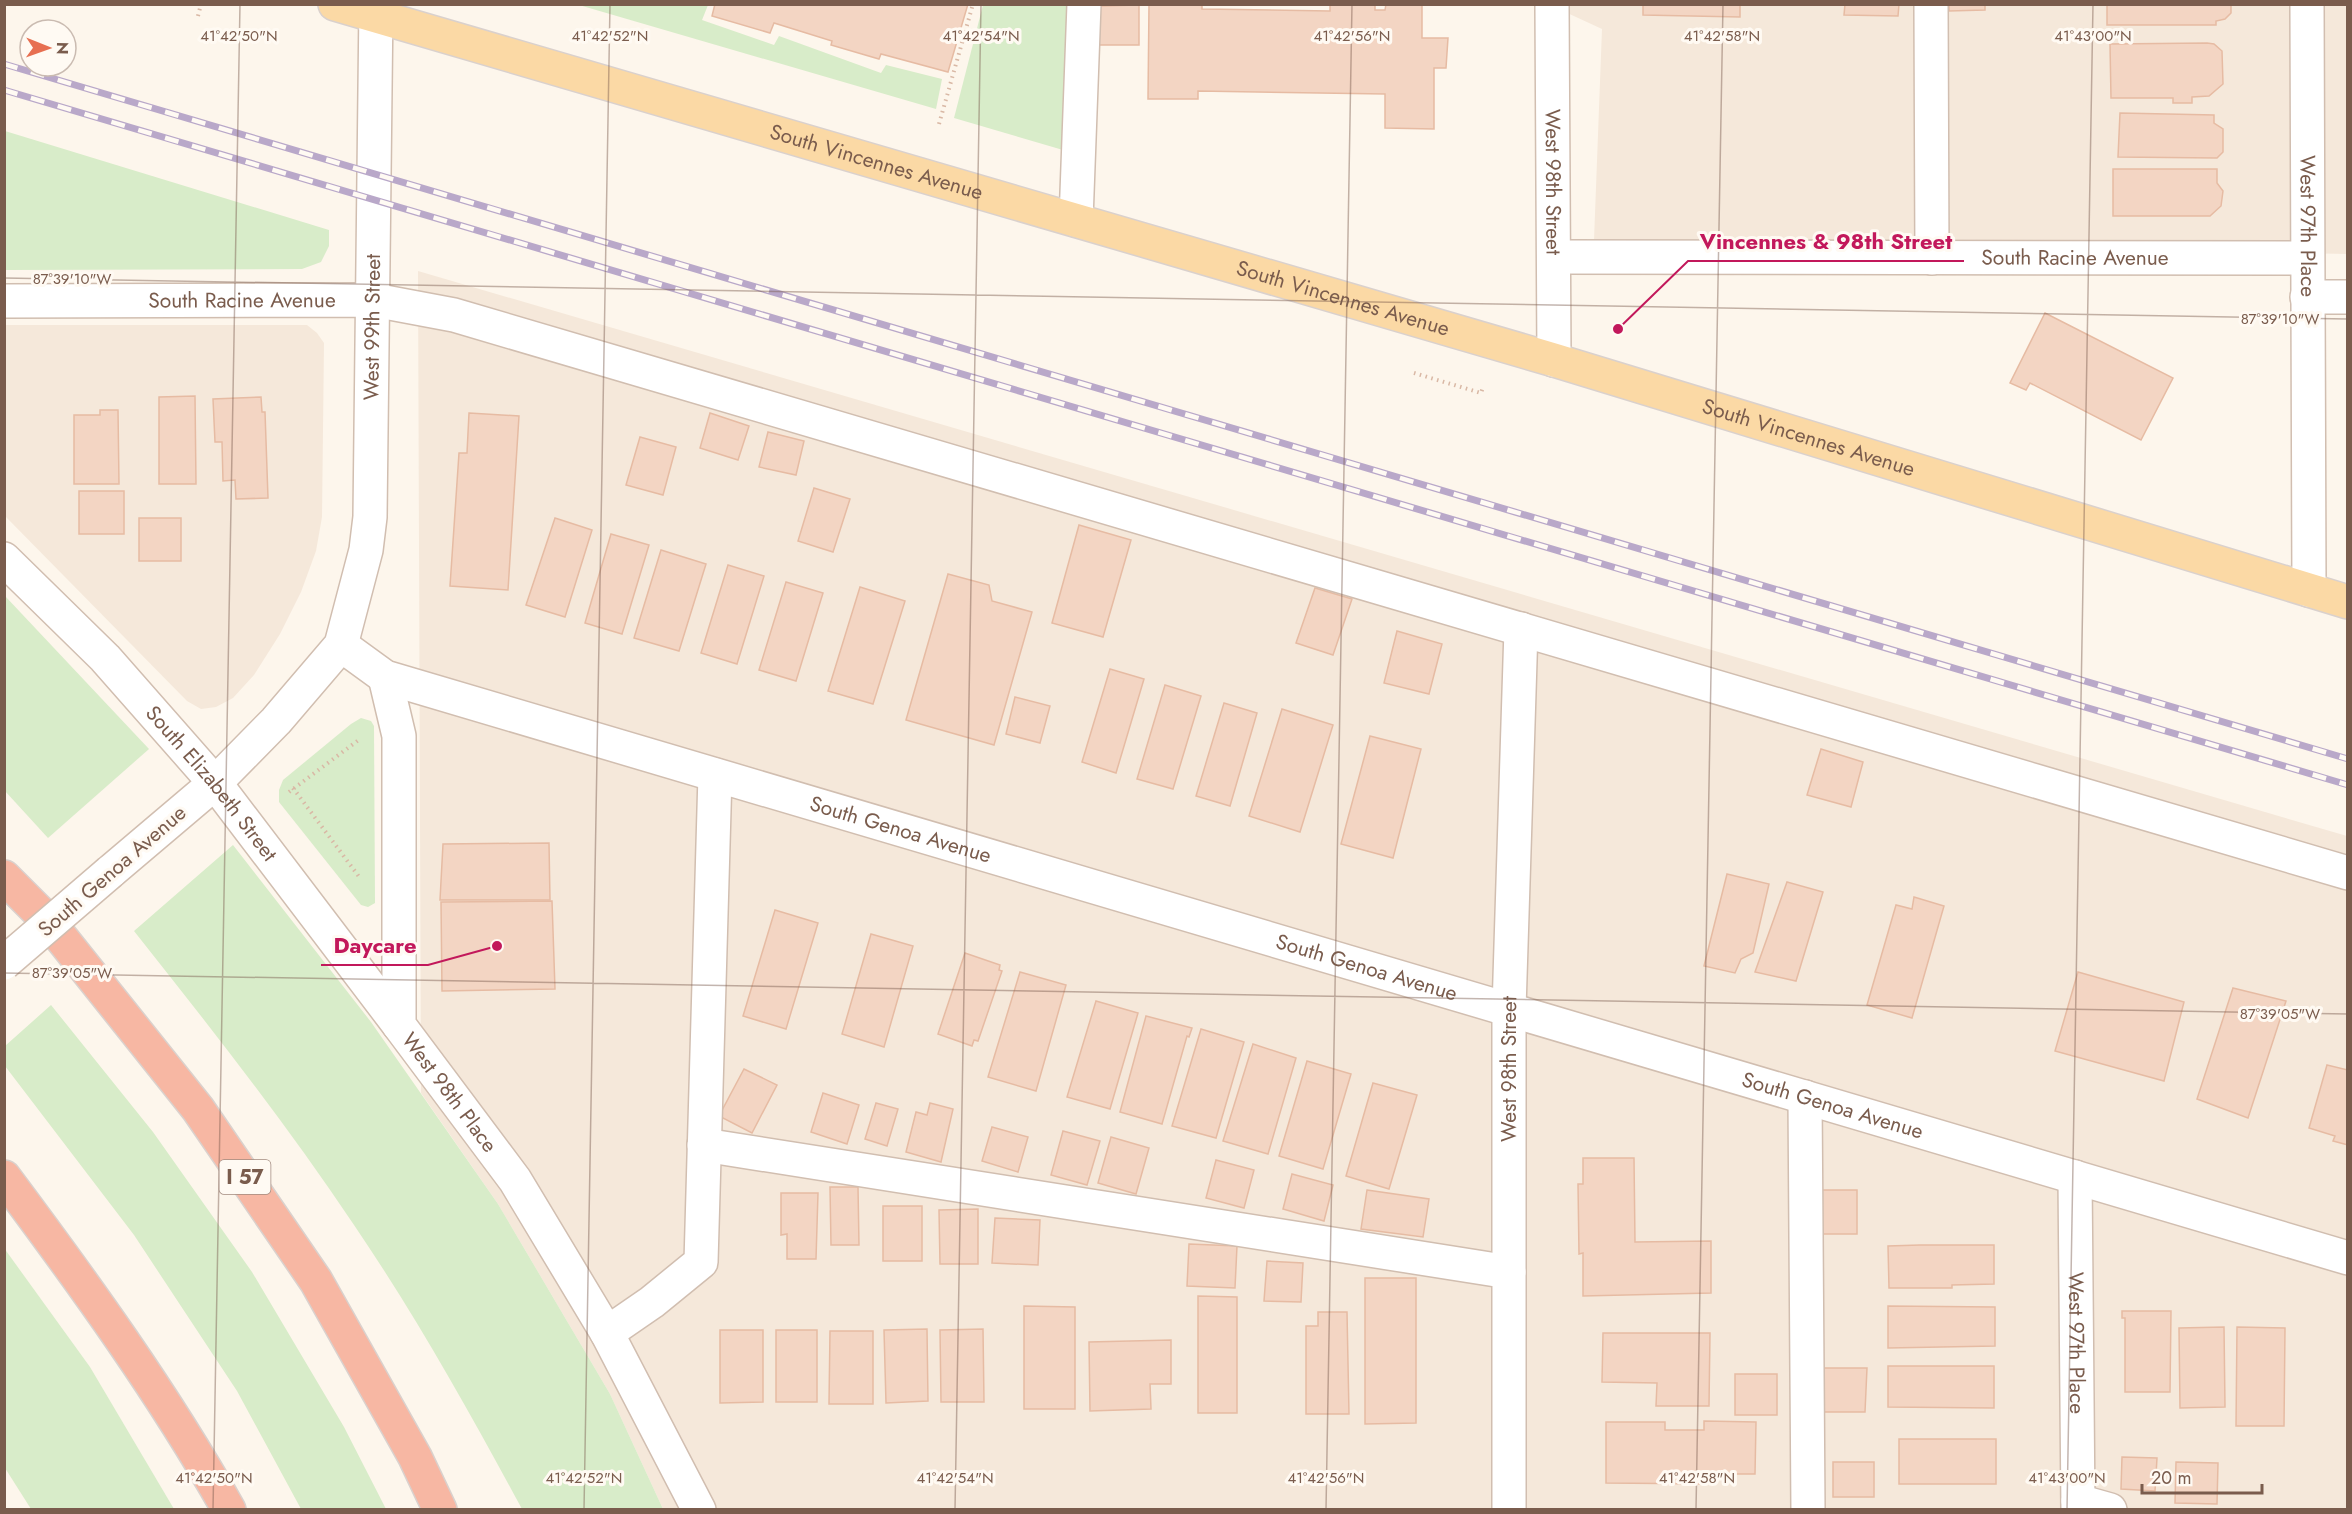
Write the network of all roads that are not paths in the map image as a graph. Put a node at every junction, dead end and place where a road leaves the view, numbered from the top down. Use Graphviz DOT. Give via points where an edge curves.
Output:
graph roads {
  1 [pos="335,4"];
  2 [pos="1084,4"];
  3 [pos="1552,4"];
  4 [pos="1931,4"];
  5 [pos="2307,4"];
  6 [pos="376,10"];
  7 [pos="1076,220"];
  8 [pos="1555,257"];
  9 [pos="1932,258"];
  10 [pos="2307,258"];
  11 [pos="2307,297"];
  12 [pos="2348,297"];
  13 [pos="374,300"];
  14 [pos="4,301"];
  15 [pos="1554,360"];
  16 [pos="4,559"];
  17 [pos="2309,590"];
  18 [pos="2348,602"];
  19 [pos="1521,629"];
  20 [pos="340,645"];
  21 [pos="385,677"];
  22 [pos="715,775"];
  23 [pos="215,783"];
  24 [pos="2348,873"];
  25 [pos="4,877"];
  26 [pos="4,963"];
  27 [pos="1509,1010"];
  28 [pos="399,1024"];
  29 [pos="1805,1097"];
  30 [pos="704,1145"];
  31 [pos="4,1177"];
  32 [pos="2075,1177"];
  33 [pos="2348,1258"];
  34 [pos="1509,1272"];
  35 [pos="607,1333"];
  36 [pos="2078,1505"];
  37 [pos="229,1509"];
  38 [pos="440,1509"];
  39 [pos="699,1509"];
  40 [pos="1509,1509"];
  41 [pos="1808,1509"];
  42 [pos="2110,1509"];
  1 -- 6 [label="main road, South Vincennes Avenue"];
  2 -- 7 [label="street"];
  3 -- 8 [label="street, West 98th Street"];
  4 -- 9 [label="street"];
  5 -- 10 [label="street, West 97th Place"];
  6 -- 7 [label="main road, South Vincennes Avenue"];
  6 -- 13 [label="street, West 99th Street"];
  7 -- 15 [label="main road, South Vincennes Avenue"];
  8 -- 9 [label="street, South Racine Avenue"];
  8 -- 15 [label="street, West 98th Street"];
  9 -- 10 [label="street, South Racine Avenue"];
  10 -- 11 [label="street, West 97th Place"];
  11 -- 12 [label="street"];
  11 -- 17 [label="street, West 97th Place"];
  13 -- 14 [label="street, South Racine Avenue"];
  13 -- 19 [label="street, South Racine Avenue" via="465,318"];
  13 -- 20 [label="street, West 99th Street" via="370,517 366,550"];
  15 -- 17 [label="main road, South Vincennes Avenue"];
  16 -- 23 [label="street, South Elizabeth Street" via="105,658"];
  17 -- 18 [label="main road, South Vincennes Avenue"];
  19 -- 24 [label="street, South Racine Avenue"];
  19 -- 27 [label="street, West 98th Street"];
  20 -- 21 [label="street"];
  20 -- 23 [label="street, South Genoa Avenue" via="276,721"];
  21 -- 22 [label="street, South Genoa Avenue"];
  21 -- 28 [label="street, West 98th Place" via="399,736"];
  22 -- 27 [label="street, South Genoa Avenue"];
  22 -- 30 [label="street"];
  23 -- 26 [label="street, South Genoa Avenue, bridge"];
  23 -- 28 [label="street, South Elizabeth Street"];
  25 -- 38 [label="highway, I 57" via="47,920 198,1108 316,1281"];
  27 -- 29 [label="street, South Genoa Avenue"];
  27 -- 34 [label="street, West 98th Street"];
  28 -- 35 [label="street, West 98th Place" via="515,1180"];
  29 -- 32 [label="street, South Genoa Avenue"];
  29 -- 41 [label="street"];
  30 -- 34 [label="street"];
  30 -- 35 [label="street" via="702,1262"];
  31 -- 37 [label="highway" via="82,1281 197,1453"];
  32 -- 33 [label="street, South Genoa Avenue"];
  32 -- 36 [label="street, West 97th Place"];
  34 -- 40 [label="street, West 98th Street"];
  35 -- 39 [label="street, West 98th Place"];
  36 -- 42 [label="street"];
}
